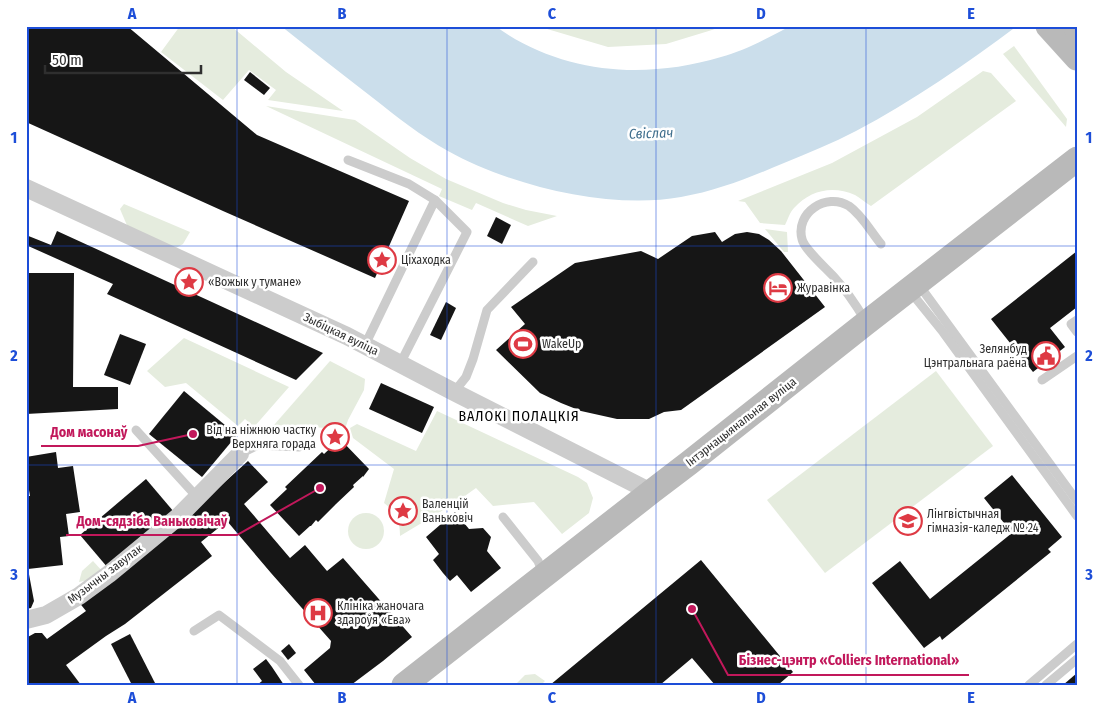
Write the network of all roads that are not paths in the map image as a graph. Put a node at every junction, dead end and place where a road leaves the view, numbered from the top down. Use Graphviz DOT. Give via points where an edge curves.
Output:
graph roads {
  1 [pos="1048,26"];
  2 [pos="1077,58"];
  3 [pos="1077,159"];
  4 [pos="348,160"];
  5 [pos="26,188"];
  6 [pos="435,200"];
  7 [pos="881,244"];
  8 [pos="532,262"];
  9 [pos="913,287"];
  10 [pos="1077,320"];
  11 [pos="866,323"];
  12 [pos="1077,332"];
  13 [pos="365,345"];
  14 [pos="1077,356"];
  15 [pos="400,364"];
  16 [pos="1042,380"];
  17 [pos="454,392"];
  18 [pos="136,430"];
  19 [pos="299,447"];
  20 [pos="240,454"];
  21 [pos="651,492"];
  22 [pos="198,498"];
  23 [pos="1077,501"];
  24 [pos="1077,516"];
  25 [pos="503,517"];
  26 [pos="545,575"];
  27 [pos="26,620"];
  28 [pos="194,631"];
  29 [pos="1077,644"];
  30 [pos="1077,659"];
  31 [pos="299,685"];
  32 [pos="404,685"];
  33 [pos="1029,685"];
  34 [pos="1046,685"];
  1 -- 2 [label="main road"];
  3 -- 9 [label="main road, Інтэрнацыянальная вуліца"];
  4 -- 6 [label="lane" via="409,184"];
  5 -- 13 [label="street, Зыбіцкая вуліца"];
  6 -- 13 [label="lane"];
  6 -- 15 [label="lane" via="467,232"];
  7 -- 11 [label="lane" via="859,216 840,202 820,204 812,209 802,224 802,241 835,278"];
  8 -- 17 [label="lane" via="487,310 466,377"];
  9 -- 11 [label="main road, Інтэрнацыянальная вуліца"];
  9 -- 23 [label="lane" via="941,314"];
  9 -- 24 [label="lane"];
  10 -- 12 [label="lane" via="1070,324"];
  11 -- 21 [label="main road, Інтэрнацыянальная вуліца"];
  13 -- 15 [label="street, Зыбіцкая вуліца"];
  14 -- 16 [label="lane"];
  15 -- 17 [label="street, Зыбіцкая вуліца"];
  17 -- 21 [label="street, Зыбіцкая вуліца"];
  18 -- 22 [label="lane"];
  19 -- 20 [label="lane" via="258,445"];
  20 -- 22 [label="street, Музычны завулак"];
  21 -- 26 [label="main road, Інтэрнацыянальная вуліца"];
  22 -- 27 [label="street, Музычны завулак" via="173,522 79,596 46,615"];
  25 -- 26 [label="lane" via="538,561"];
  26 -- 32 [label="main road, Інтэрнацыянальная вуліца"];
  28 -- 31 [label="lane" via="219,615 280,661"];
  29 -- 33 [label="lane"];
  30 -- 34 [label="lane"];
}
